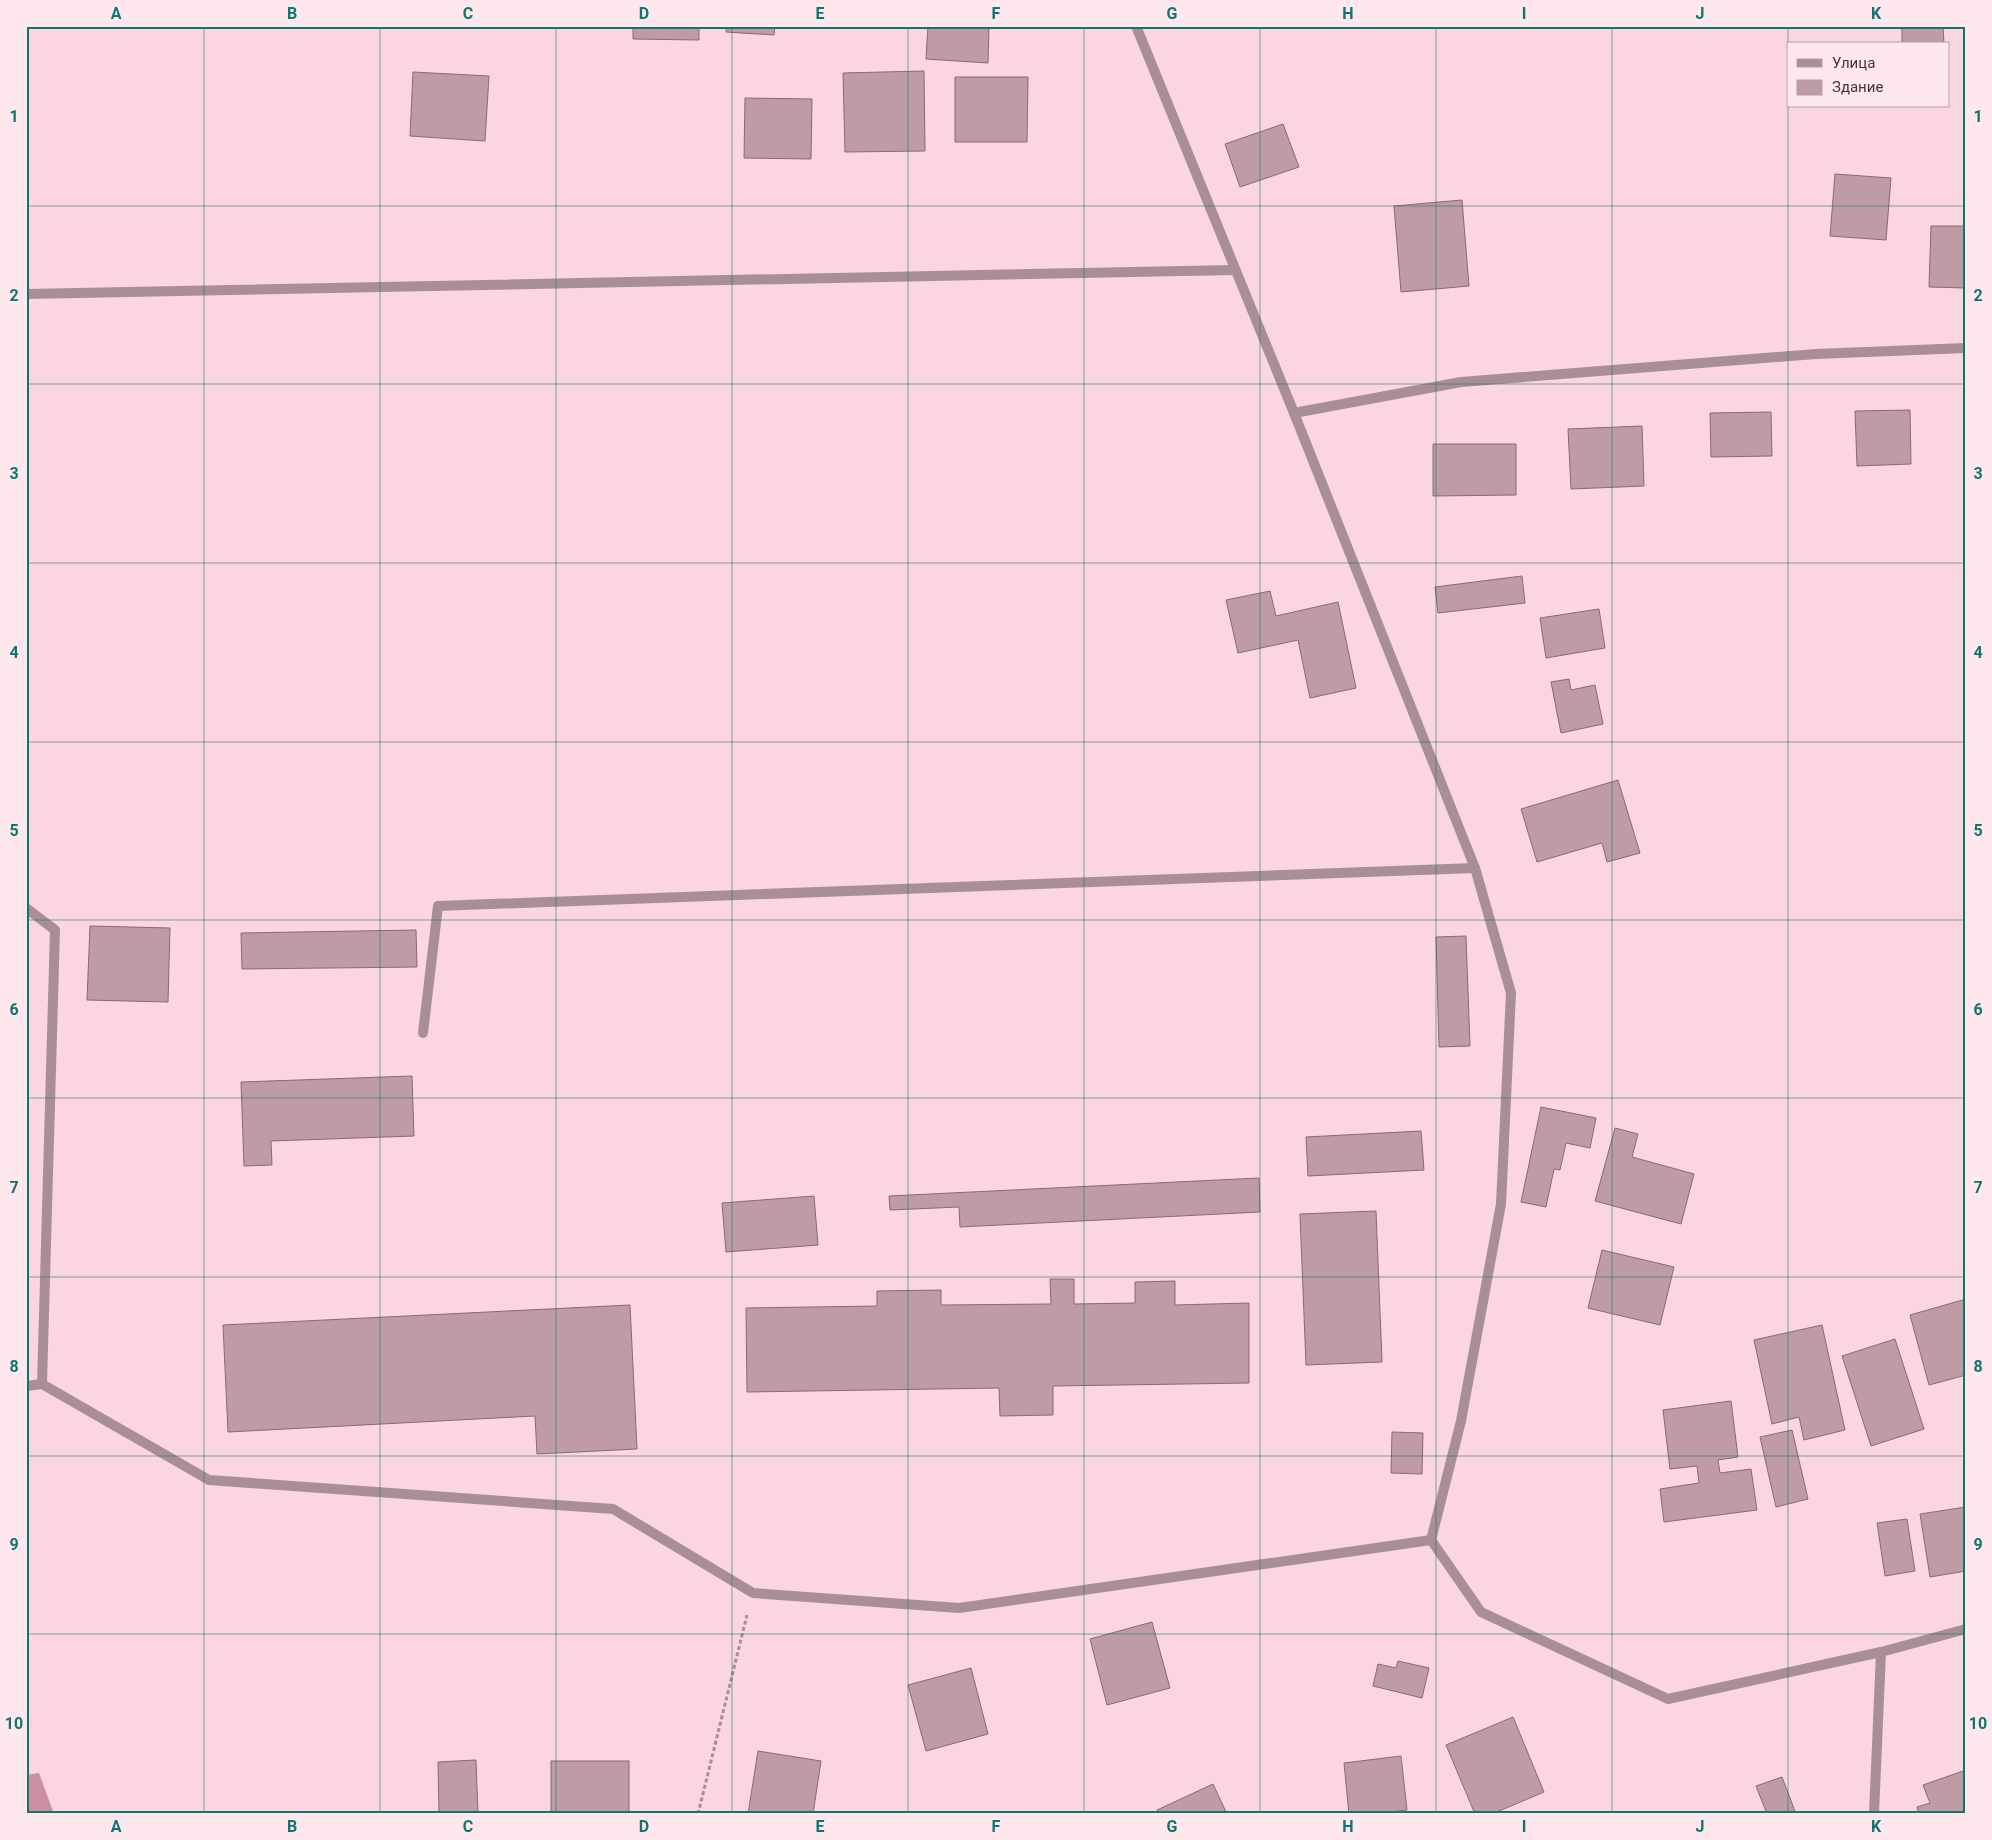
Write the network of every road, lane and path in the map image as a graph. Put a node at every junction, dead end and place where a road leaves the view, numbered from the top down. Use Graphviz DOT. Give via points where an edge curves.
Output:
graph roads {
  1 [pos="1136,26"];
  2 [pos="1235,270"];
  3 [pos="26,294"];
  4 [pos="1966,348"];
  5 [pos="1294,413"];
  6 [pos="1475,868"];
  7 [pos="26,908"];
  8 [pos="423,1033"];
  9 [pos="42,1384"];
  10 [pos="26,1386"];
  11 [pos="1431,1540"];
  12 [pos="753,1593"];
  13 [pos="1966,1629"];
  14 [pos="1880,1652"];
  15 [pos="698,1814"];
  16 [pos="1874,1814"];
  1 -- 2 [label="street"];
  2 -- 3 [label="street"];
  2 -- 5 [label="street"];
  4 -- 5 [label="street" via="1816,354 1461,382"];
  5 -- 6 [label="street"];
  6 -- 8 [label="street" via="438,906"];
  6 -- 11 [label="street" via="1511,993 1501,1204 1461,1421"];
  7 -- 9 [label="street" via="55,930"];
  9 -- 10 [label="street"];
  9 -- 12 [label="street" via="209,1480 613,1509"];
  11 -- 12 [label="street" via="959,1608"];
  11 -- 14 [label="street" via="1481,1612 1668,1700"];
  12 -- 15 [label="path"];
  13 -- 14 [label="street"];
  14 -- 16 [label="street"];
}
